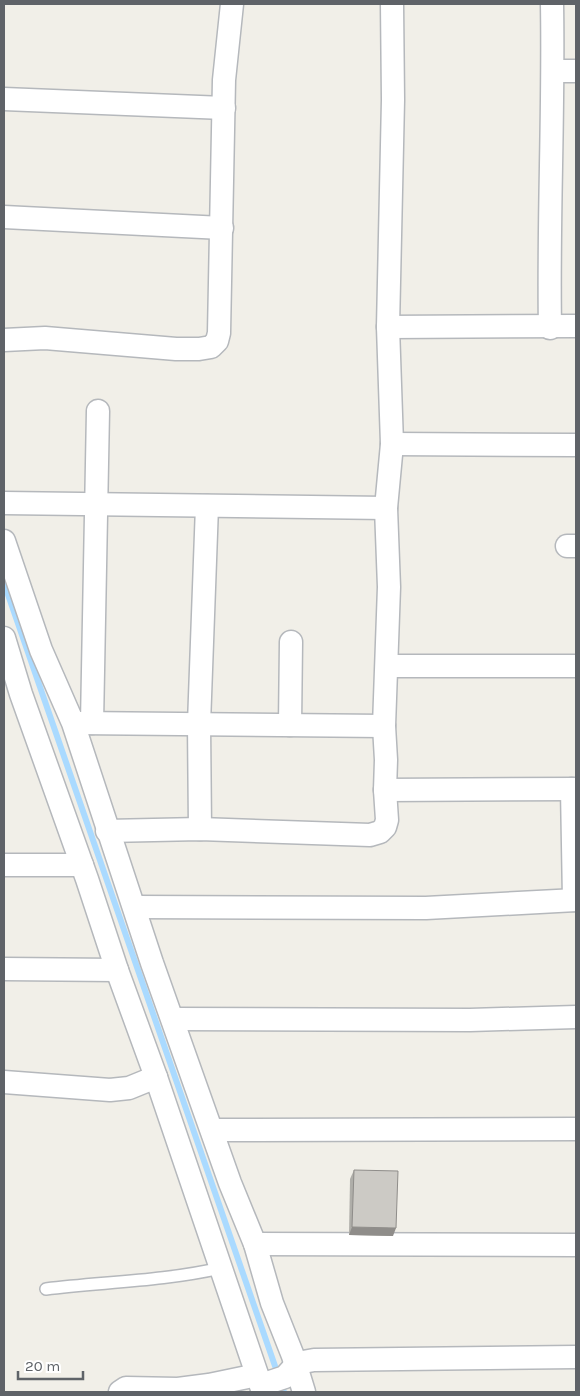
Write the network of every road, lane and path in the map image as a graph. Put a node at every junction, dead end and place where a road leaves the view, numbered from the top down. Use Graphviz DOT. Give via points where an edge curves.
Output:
graph roads {
  1 [pos="232,4"];
  2 [pos="392,4"];
  3 [pos="552,4"];
  4 [pos="554,71"];
  5 [pos="576,71"];
  6 [pos="4,99"];
  7 [pos="224,108"];
  8 [pos="4,217"];
  9 [pos="222,228"];
  10 [pos="576,326"];
  11 [pos="388,328"];
  12 [pos="550,328"];
  13 [pos="4,340"];
  14 [pos="98,410"];
  15 [pos="392,444"];
  16 [pos="576,446"];
  17 [pos="4,503"];
  18 [pos="96,505"];
  19 [pos="207,506"];
  20 [pos="386,508"];
  21 [pos="4,542"];
  22 [pos="291,642"];
  23 [pos="19,650"];
  24 [pos="388,666"];
  25 [pos="576,666"];
  26 [pos="83,723"];
  27 [pos="199,724"];
  28 [pos="290,725"];
  29 [pos="384,726"];
  30 [pos="574,789"];
  31 [pos="385,790"];
  32 [pos="200,829"];
  33 [pos="108,831"];
  34 [pos="4,864"];
  35 [pos="82,865"];
  36 [pos="575,900"];
  37 [pos="135,907"];
  38 [pos="4,969"];
  39 [pos="117,970"];
  40 [pos="576,1018"];
  41 [pos="173,1019"];
  42 [pos="156,1077"];
  43 [pos="4,1082"];
  44 [pos="576,1129"];
  45 [pos="212,1130"];
  46 [pos="255,1244"];
  47 [pos="576,1245"];
  48 [pos="221,1268"];
  49 [pos="46,1289"];
  50 [pos="576,1358"];
  51 [pos="272,1379"];
  52 [pos="120,1392"];
  53 [pos="304,1392"];
  1 -- 7 [label="street"];
  2 -- 11 [label="street"];
  3 -- 4 [label="street"];
  4 -- 5 [label="street"];
  4 -- 12 [label="street" via="548,261"];
  6 -- 7 [label="street"];
  7 -- 9 [label="street"];
  8 -- 9 [label="street"];
  9 -- 13 [label="street" via="219,334 211,347 176,349 45,338"];
  10 -- 12 [label="street"];
  11 -- 12 [label="street"];
  11 -- 15 [label="street"];
  14 -- 18 [label="street"];
  15 -- 16 [label="street"];
  15 -- 20 [label="street"];
  17 -- 18 [label="street"];
  18 -- 19 [label="street"];
  18 -- 26 [label="street"];
  19 -- 20 [label="street"];
  19 -- 27 [label="street"];
  20 -- 24 [label="street"];
  21 -- 23 [label="street"];
  22 -- 28 [label="street"];
  23 -- 26 [label="street"];
  23 -- 35 [label="street" via="21,694"];
  24 -- 25 [label="street"];
  24 -- 29 [label="street"];
  26 -- 27 [label="street"];
  26 -- 33 [label="street"];
  27 -- 28 [label="street"];
  27 -- 32 [label="street"];
  28 -- 29 [label="street"];
  29 -- 31 [label="street"];
  30 -- 31 [label="street"];
  30 -- 36 [label="street"];
  31 -- 32 [label="street" via="387,820 380,832"];
  32 -- 33 [label="street"];
  33 -- 37 [label="street"];
  34 -- 35 [label="street"];
  35 -- 39 [label="street"];
  36 -- 37 [label="street" via="426,908"];
  37 -- 41 [label="street"];
  38 -- 39 [label="street"];
  39 -- 42 [label="street"];
  40 -- 41 [label="street"];
  41 -- 45 [label="street"];
  42 -- 43 [label="street" via="128,1088 110,1090"];
  42 -- 48 [label="street"];
  44 -- 45 [label="street"];
  45 -- 46 [label="street"];
  46 -- 47 [label="street"];
  46 -- 51 [label="street" via="272,1303"];
  48 -- 49 [label="lane" via="185,1276"];
  48 -- 51 [label="street"];
  50 -- 51 [label="street" via="324,1359 303,1362"];
  51 -- 52 [label="street" via="178,1388 126,1388"];
  51 -- 53 [label="street"];
}
